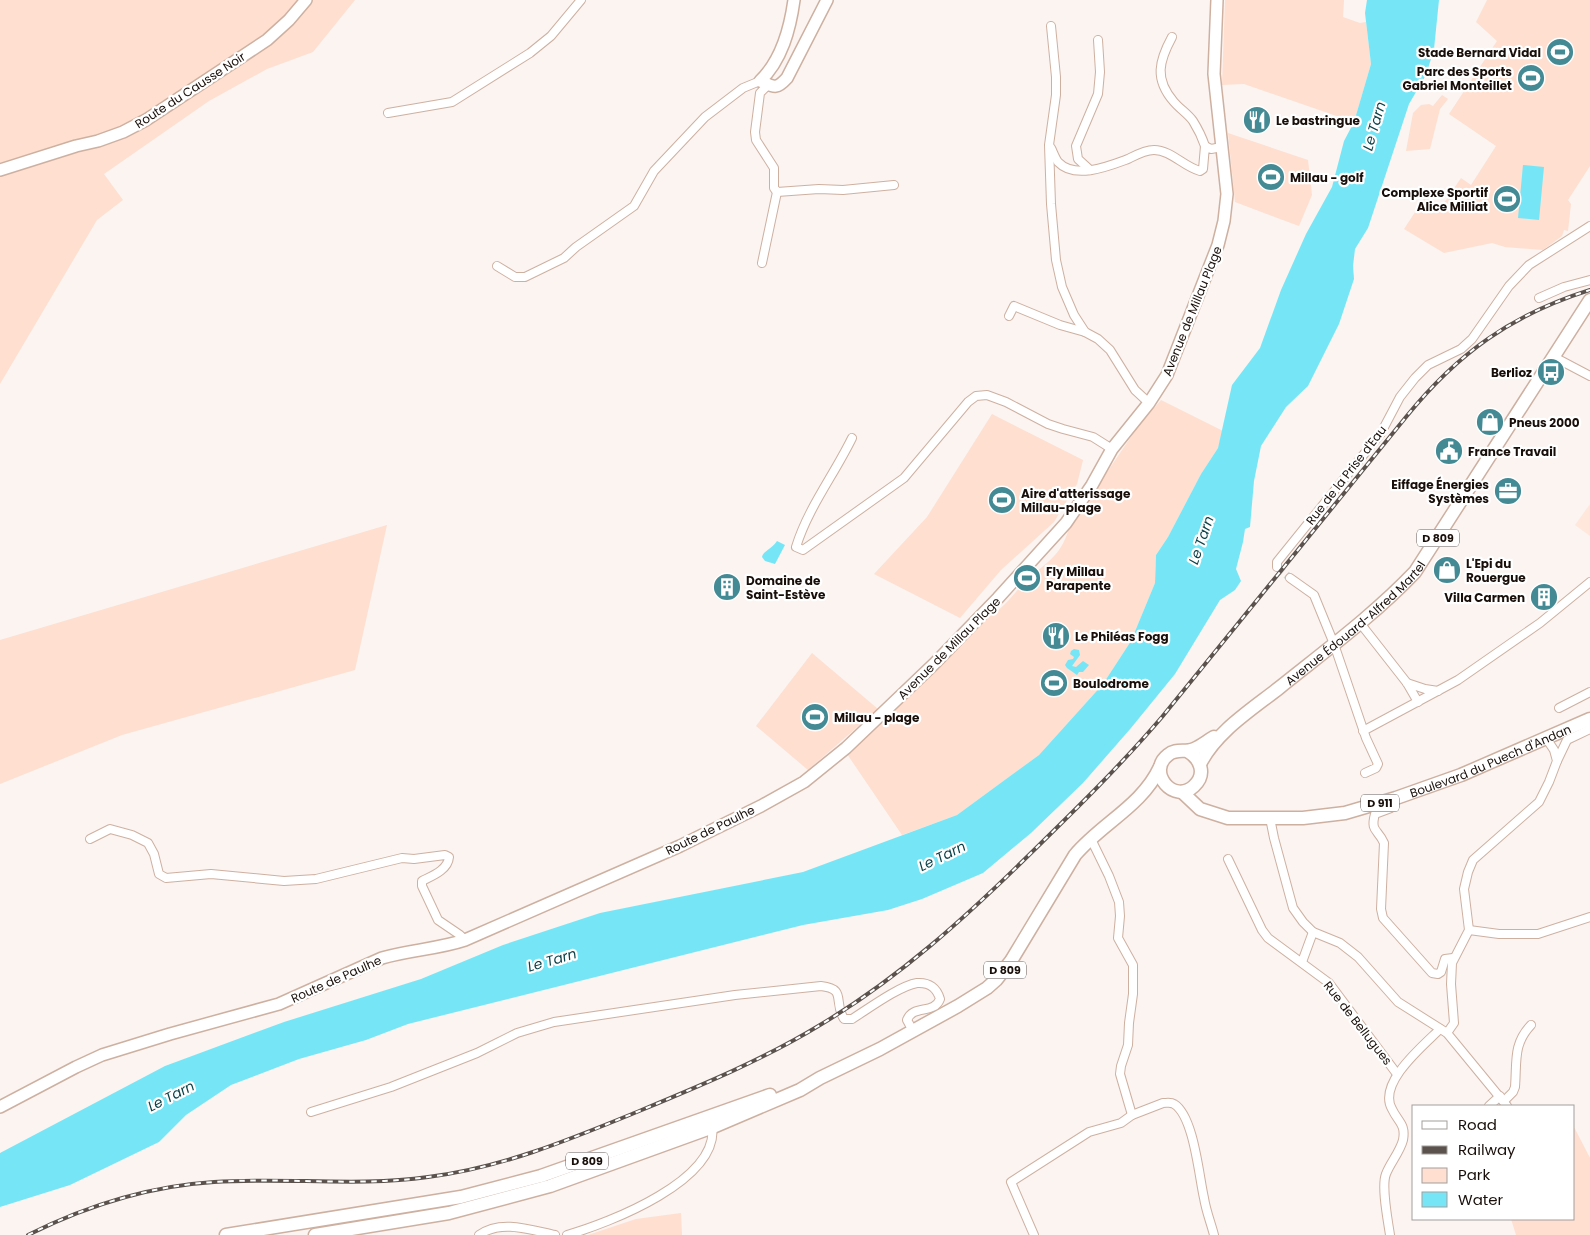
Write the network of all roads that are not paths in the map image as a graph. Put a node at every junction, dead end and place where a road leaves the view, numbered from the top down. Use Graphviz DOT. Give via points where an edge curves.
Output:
graph roads {
  1 [pos="306,0"];
  2 [pos="581,0"];
  3 [pos="794,0"];
  4 [pos="827,0"];
  5 [pos="1217,0"];
  6 [pos="1051,26"];
  7 [pos="1172,37"];
  8 [pos="1098,40"];
  9 [pos="764,83"];
  10 [pos="388,113"];
  11 [pos="1050,145"];
  12 [pos="1205,146"];
  13 [pos="1222,147"];
  14 [pos="0,170"];
  15 [pos="1090,170"];
  16 [pos="894,185"];
  17 [pos="778,192"];
  18 [pos="1590,226"];
  19 [pos="762,263"];
  20 [pos="497,266"];
  21 [pos="1590,280"];
  22 [pos="1539,298"];
  23 [pos="1590,301"];
  24 [pos="1009,316"];
  25 [pos="1085,332"];
  26 [pos="1554,357"];
  27 [pos="1590,376"];
  28 [pos="1149,403"];
  29 [pos="852,438"];
  30 [pos="1112,449"];
  31 [pos="1277,567"];
  32 [pos="1290,578"];
  33 [pos="1590,582"];
  34 [pos="1360,623"];
  35 [pos="1334,644"];
  36 [pos="1407,683"];
  37 [pos="1438,691"];
  38 [pos="1590,692"];
  39 [pos="1418,702"];
  40 [pos="1559,708"];
  41 [pos="1590,719"];
  42 [pos="1231,727"];
  43 [pos="1590,729"];
  44 [pos="1363,731"];
  45 [pos="1546,738"];
  46 [pos="1187,751"];
  47 [pos="1556,761"];
  48 [pos="1200,764"];
  49 [pos="1160,767"];
  50 [pos="1365,773"];
  51 [pos="804,782"];
  52 [pos="1196,784"];
  53 [pos="1177,790"];
  54 [pos="1136,802"];
  55 [pos="1391,808"];
  56 [pos="1214,814"];
  57 [pos="1270,818"];
  58 [pos="90,839"];
  59 [pos="1091,839"];
  60 [pos="1228,859"];
  61 [pos="1590,916"];
  62 [pos="1469,930"];
  63 [pos="1314,932"];
  64 [pos="465,940"];
  65 [pos="1453,958"];
  66 [pos="1302,962"];
  67 [pos="1531,1025"];
  68 [pos="913,1031"];
  69 [pos="1444,1031"];
  70 [pos="1397,1074"];
  71 [pos="1504,1101"];
  72 [pos="1492,1105"];
  73 [pos="0,1107"];
  74 [pos="311,1112"];
  75 [pos="1132,1114"];
  76 [pos="712,1127"];
  77 [pos="226,1235"];
  78 [pos="315,1235"];
  79 [pos="479,1235"];
  80 [pos="555,1235"];
  81 [pos="567,1235"];
  82 [pos="1034,1235"];
  83 [pos="1214,1235"];
  84 [pos="1390,1235"];
  1 -- 14 [label="street, Route du Causse Noir" via="267,40 146,120 98,141"];
  2 -- 10 [label="street" via="551,36 530,53 452,102"];
  3 -- 9 [label="street" via="784,46"];
  4 -- 9 [label="street" via="787,78 774,87"];
  5 -- 13 [label="street, Avenue de Millau Plage" via="1214,74"];
  6 -- 11 [label="street" via="1056,95"];
  7 -- 12 [label="street" via="1160,71 1163,87 1192,120"];
  8 -- 15 [label="street" via="1098,94 1076,146 1078,159"];
  9 -- 17 [label="street" via="756,140 774,168 774,188"];
  9 -- 20 [label="street" via="743,88 705,117 654,171 634,206 564,258 525,276 515,277"];
  11 -- 15 [label="street" via="1058,162 1071,170"];
  11 -- 25 [label="street" via="1056,260 1062,287"];
  12 -- 13 [label="street" via="1211,149"];
  12 -- 15 [label="street" via="1204,164 1200,171 1167,153 1154,150"];
  13 -- 28 [label="street, Avenue de Millau Plage" via="1226,194 1218,245 1172,365"];
  16 -- 17 [label="street"];
  17 -- 19 [label="street"];
  18 -- 31 [label="street, Rue de la Prise d'Eau" via="1529,265 1509,286 1472,339 1461,349 1428,365 1415,378 1400,397 1381,433 1277,562"];
  21 -- 22 [label="street"];
  23 -- 26 [label="main road, Avenue Édouard-Alfred Martel / D 809"];
  24 -- 25 [label="street" via="1014,306"];
  25 -- 28 [label="street" via="1110,350 1135,390"];
  26 -- 27 [label="street"];
  26 -- 34 [label="main road, Avenue Édouard-Alfred Martel / D 809" via="1415,572"];
  28 -- 30 [label="street, Avenue de Millau Plage"];
  29 -- 30 [label="street" via="802,527 796,547 803,550 904,478 976,396 987,395 1006,402 1048,424 1093,437"];
  30 -- 51 [label="street, Avenue de Millau Plage" via="1076,510 1038,556 877,719"];
  32 -- 35 [label="street" via="1314,595"];
  33 -- 37 [label="street" via="1543,621"];
  34 -- 35 [label="main road, Avenue Édouard-Alfred Martel / D 809"];
  34 -- 36 [label="street"];
  35 -- 42 [label="main road, Avenue Édouard-Alfred Martel / D 809"];
  35 -- 44 [label="street"];
  36 -- 37 [label="street"];
  36 -- 39 [label="street"];
  37 -- 39 [label="street"];
  38 -- 40 [label="street"];
  39 -- 44 [label="street"];
  41 -- 45 [label="main road, Boulevard du Puech d'Andan / D 911"];
  42 -- 46 [label="main road, Avenue Édouard-Alfred Martel / D 809"];
  42 -- 48 [label="main road, Avenue Édouard-Alfred Martel / D 809" via="1208,750"];
  43 -- 47 [label="street" via="1566,740"];
  44 -- 50 [label="street" via="1378,764"];
  45 -- 47 [label="street" via="1554,750"];
  45 -- 57 [label="main road, Boulevard du Puech d'Andan / D 911" via="1460,775 1371,806 1324,817"];
  46 -- 48 [label="main road"];
  46 -- 49 [label="main road" via="1170,753"];
  47 -- 62 [label="street" via="1539,802 1473,860 1464,889"];
  48 -- 52 [label="main road" via="1201,775"];
  49 -- 53 [label="main road" via="1162,780"];
  49 -- 54 [label="main road, D 809"];
  51 -- 64 [label="street, Route de Paulhe" via="705,834"];
  52 -- 53 [label="main road" via="1190,789"];
  52 -- 56 [label="main road" via="1200,800"];
  53 -- 54 [label="main road, D 809" via="1154,792"];
  53 -- 56 [label="main road, D 911" via="1200,809"];
  54 -- 59 [label="main road, D 809"];
  55 -- 65 [label="street" via="1375,814 1372,825 1384,843 1383,918 1432,973 1441,972 1445,959"];
  56 -- 57 [label="main road, Boulevard du Puech d'Andan / D 911" via="1228,818"];
  57 -- 63 [label="street" via="1293,908"];
  58 -- 64 [label="street" via="110,830 132,834 148,843 160,874 166,878 211,874 284,880 316,878 402,858 445,855 449,861 444,868 422,881 422,886 438,920"];
  59 -- 68 [label="main road, D 809" via="1076,855 1015,955 996,980 974,997"];
  59 -- 75 [label="street" via="1119,902 1118,938 1133,965 1134,994 1128,1045 1120,1074"];
  60 -- 66 [label="street, Rue de Bellugues" via="1262,930"];
  61 -- 62 [label="street" via="1538,934"];
  62 -- 65 [label="street"];
  63 -- 66 [label="street"];
  63 -- 69 [label="street" via="1352,952 1398,1002"];
  64 -- 73 [label="street, Route de Paulhe" via="382,958 280,1004 102,1056"];
  65 -- 69 [label="street" via="1454,1023"];
  66 -- 70 [label="street, Rue de Bellugues" via="1329,983"];
  67 -- 71 [label="street" via="1518,1044 1515,1086"];
  68 -- 74 [label="street" via="907,1020 910,1014 936,1006 940,998 938,991 928,984 916,984 901,990 852,1019 844,1019 840,1013 838,993 833,988 821,986 725,996 554,1022 518,1033 477,1053 391,1086"];
  68 -- 76 [label="main road, D 809"];
  69 -- 70 [label="street"];
  69 -- 71 [label="street"];
  70 -- 84 [label="street" via="1389,1098 1391,1108 1404,1128 1402,1142 1385,1175"];
  71 -- 72 [label="street"];
  75 -- 82 [label="street" via="1120,1122 1089,1132 1011,1182"];
  75 -- 83 [label="street" via="1168,1102 1181,1110 1190,1133"];
  76 -- 77 [label="main road, D 809" via="496,1189"];
  76 -- 78 [label="main road, D 809" via="550,1186 488,1204"];
  76 -- 81 [label="street" via="709,1148 698,1166 668,1192"];
  79 -- 80 [label="street" via="487,1229 507,1226"];
}
